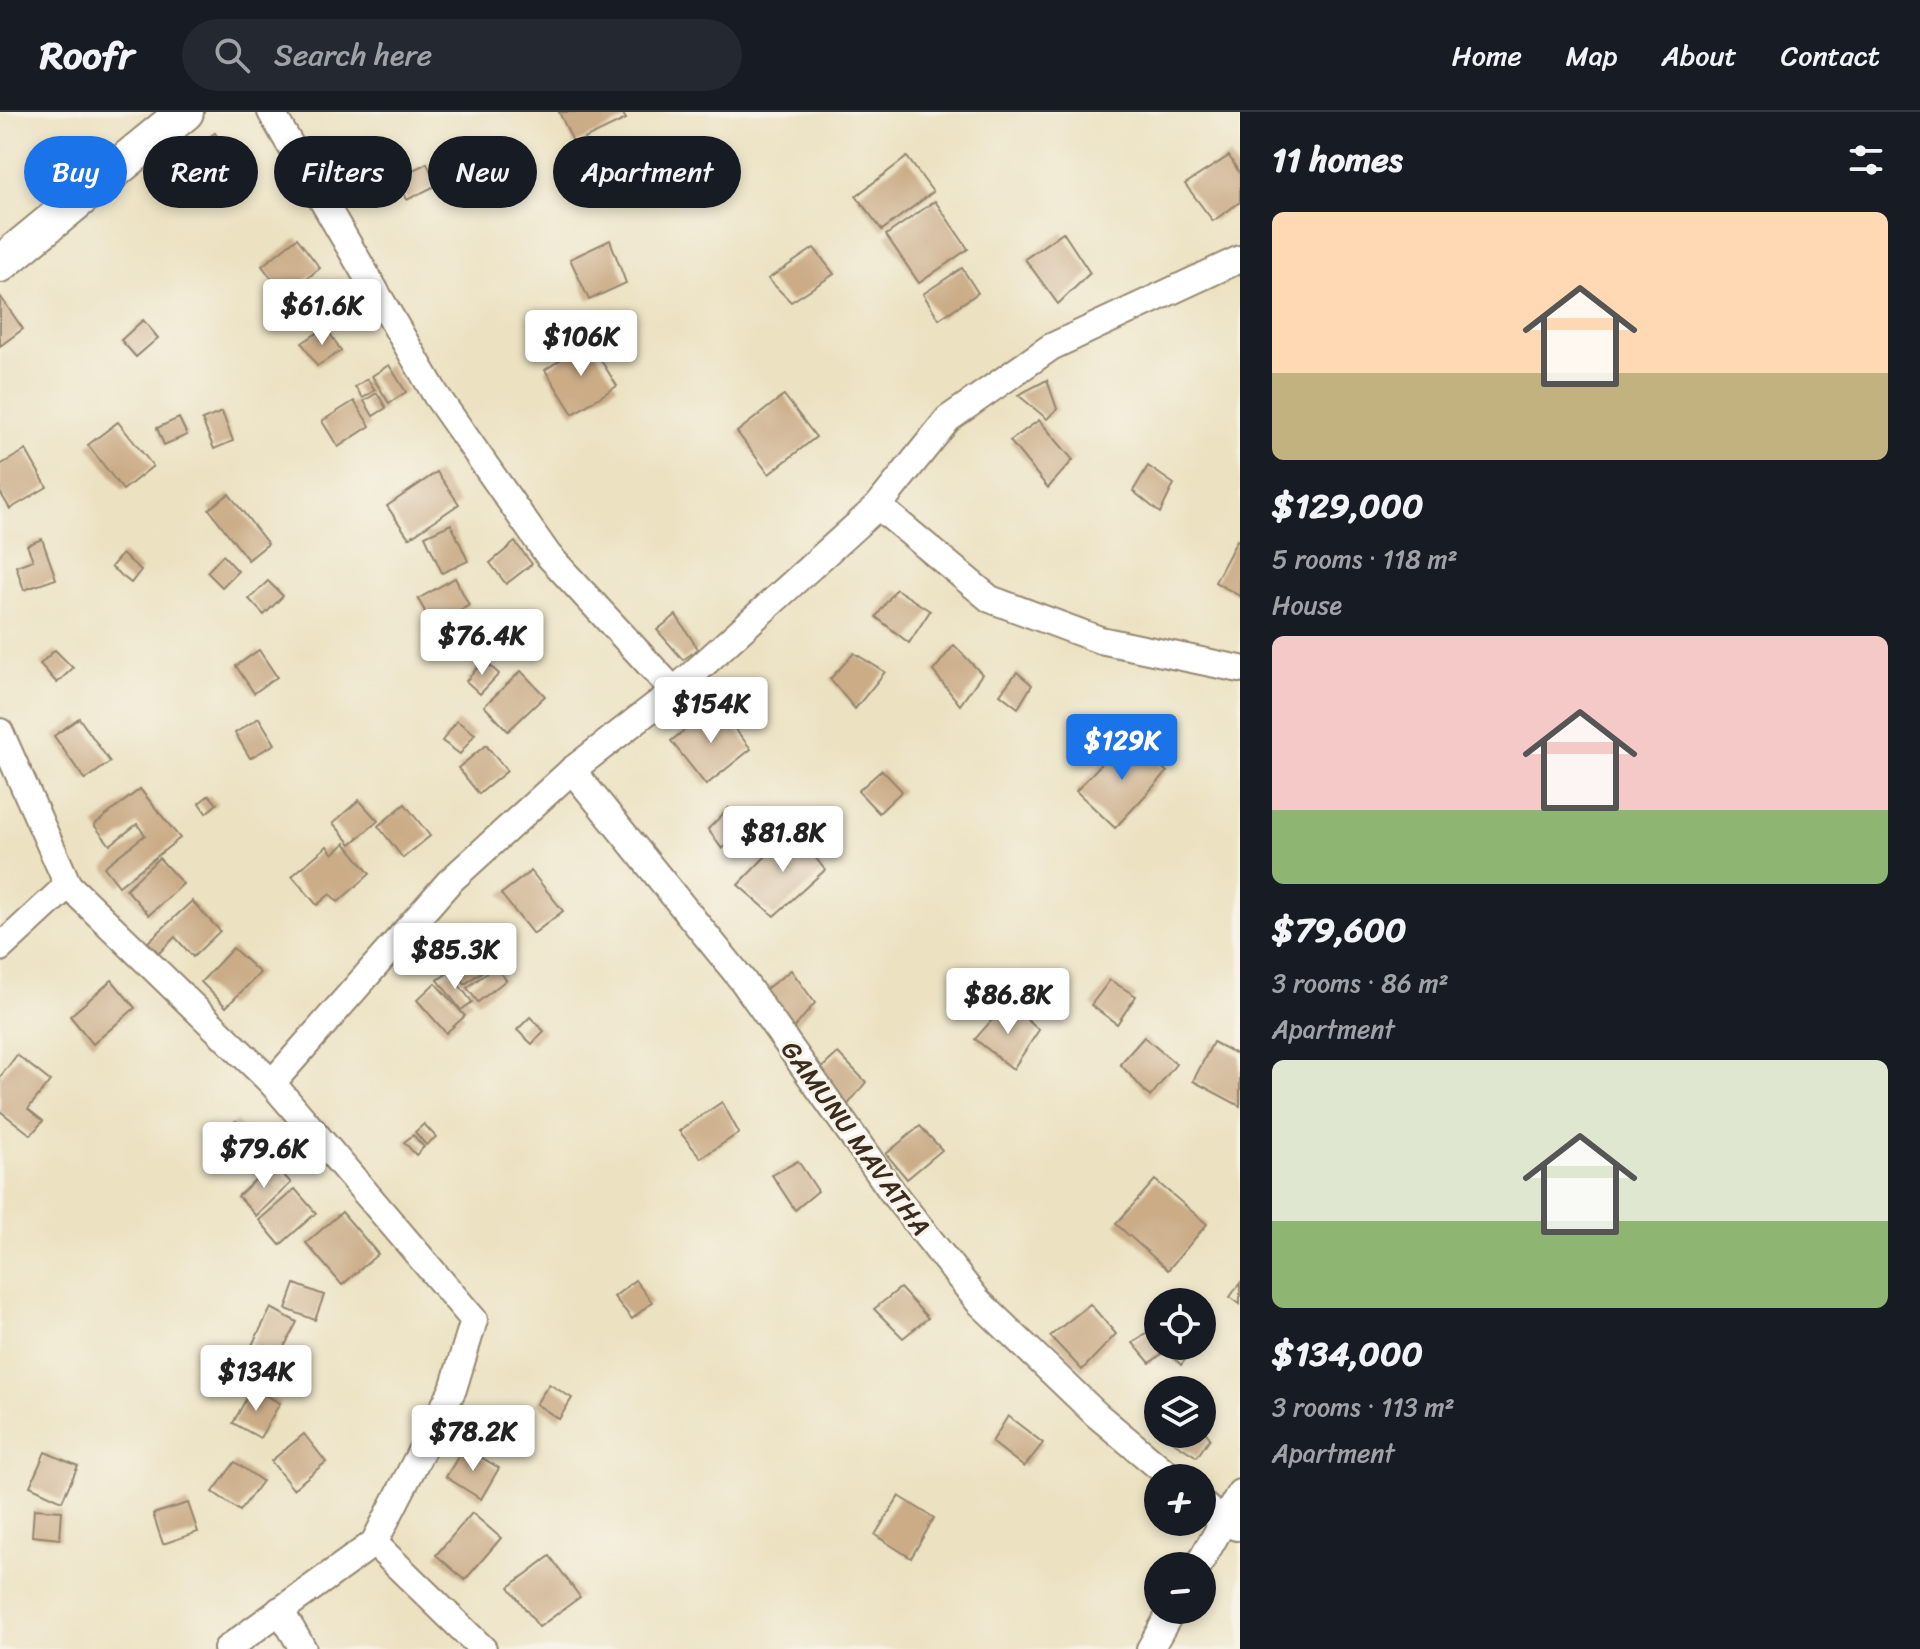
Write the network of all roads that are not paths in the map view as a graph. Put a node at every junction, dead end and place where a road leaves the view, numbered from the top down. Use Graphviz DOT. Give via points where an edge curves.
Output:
graph roads {
  1 [pos="185,112"];
  2 [pos="271,112"];
  3 [pos="1240,259"];
  4 [pos="0,264"];
  5 [pos="878,506"];
  6 [pos="1240,669"];
  7 [pos="674,691"];
  8 [pos="0,732"];
  9 [pos="572,770"];
  10 [pos="68,885"];
  11 [pos="0,948"];
  12 [pos="272,1083"];
  13 [pos="1155,1464"];
  14 [pos="1240,1493"];
  15 [pos="1232,1525"];
  16 [pos="374,1543"];
  17 [pos="1210,1552"];
  18 [pos="280,1610"];
  19 [pos="1164,1624"];
  20 [pos="227,1649"];
  21 [pos="303,1649"];
  22 [pos="483,1649"];
  23 [pos="1150,1649"];
  1 -- 4 [label="street"];
  2 -- 7 [label="street" via="445,408 548,555"];
  3 -- 5 [label="street" via="1051,347 948,419"];
  5 -- 6 [label="street" via="990,599 1100,640"];
  5 -- 7 [label="street"];
  7 -- 9 [label="street"];
  8 -- 10 [label="street"];
  9 -- 12 [label="street" via="449,882"];
  9 -- 13 [label="street, GAMUNU MAVATHA" via="743,981 896,1197 978,1301"];
  10 -- 11 [label="street"];
  10 -- 12 [label="street"];
  12 -- 16 [label="street" via="474,1320 453,1389"];
  14 -- 15 [label="street"];
  15 -- 17 [label="street"];
  16 -- 18 [label="street"];
  16 -- 22 [label="street"];
  18 -- 20 [label="street"];
  18 -- 21 [label="street"];
  19 -- 23 [label="street"];
}
